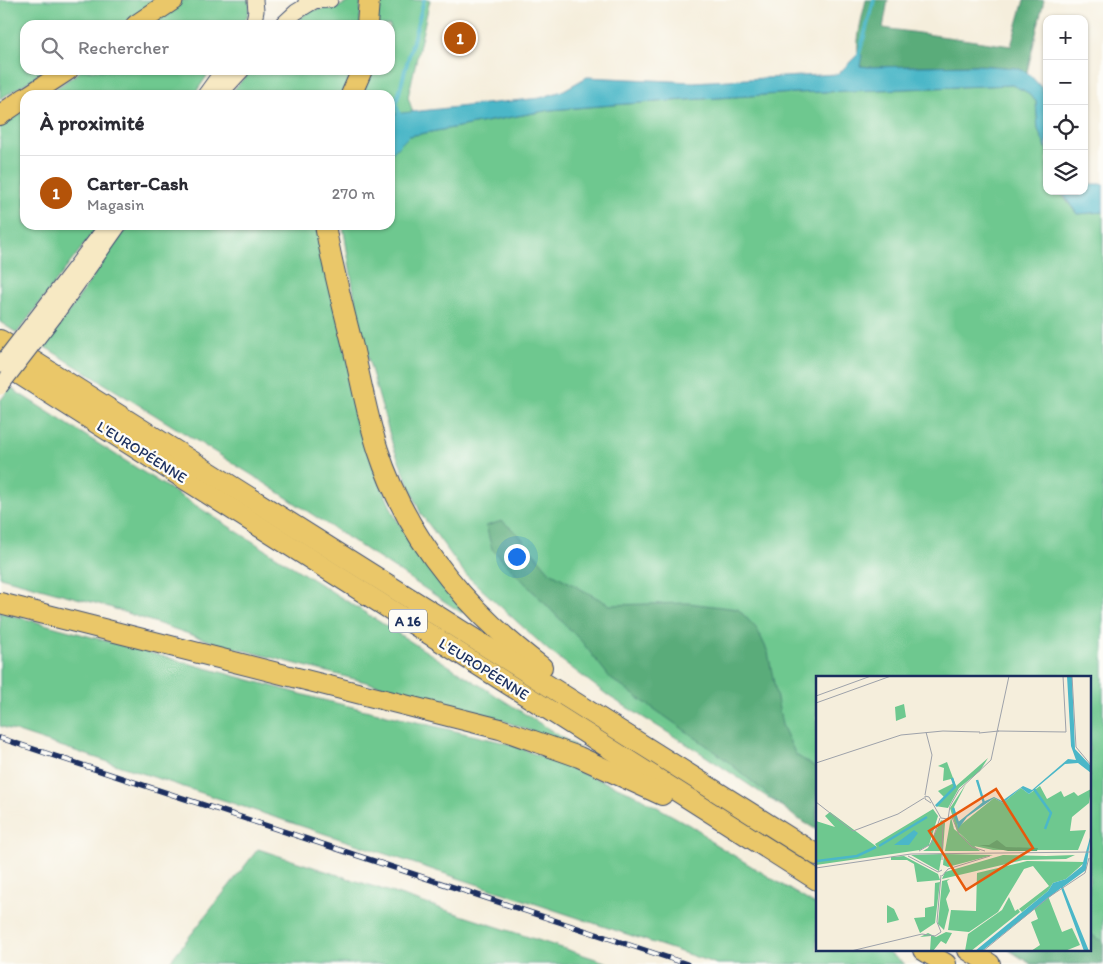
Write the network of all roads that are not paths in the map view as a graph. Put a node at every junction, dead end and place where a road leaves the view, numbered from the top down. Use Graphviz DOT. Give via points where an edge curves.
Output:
graph roads {
  1 [pos="173,0"];
  2 [pos="256,0"];
  3 [pos="330,0"];
  4 [pos="369,0"];
  5 [pos="307,1"];
  6 [pos="143,20"];
  7 [pos="254,20"];
  8 [pos="287,20"];
  9 [pos="367,20"];
  10 [pos="60,75"];
  11 [pos="219,75"];
  12 [pos="237,75"];
  13 [pos="360,75"];
  14 [pos="38,90"];
  15 [pos="209,90"];
  16 [pos="224,90"];
  17 [pos="353,90"];
  18 [pos="20,101"];
  19 [pos="0,115"];
  20 [pos="105,230"];
  21 [pos="115,230"];
  22 [pos="326,230"];
  23 [pos="49,312"];
  24 [pos="0,340"];
  25 [pos="0,364"];
  26 [pos="0,387"];
  27 [pos="0,592"];
  28 [pos="0,603"];
  29 [pos="243,664"];
  30 [pos="816,848"];
  31 [pos="816,853"];
  32 [pos="816,879"];
  33 [pos="816,885"];
  34 [pos="927,952"];
  35 [pos="931,952"];
  36 [pos="971,952"];
  37 [pos="948,964"];
  38 [pos="990,964"];
  1 -- 6 [label="highway"];
  2 -- 7 [label="street"];
  3 -- 5 [label="street"];
  4 -- 9 [label="highway"];
  5 -- 8 [label="street"];
  10 -- 14 [label="highway"];
  11 -- 15 [label="street"];
  12 -- 16 [label="street"];
  13 -- 17 [label="highway"];
  18 -- 19 [label="highway"];
  20 -- 23 [label="street"];
  21 -- 23 [label="street"];
  22 -- 30 [label="highway" via="380,457 404,512 446,576 493,627 541,667 711,776"];
  23 -- 25 [label="street, bridge"];
  23 -- 26 [label="street, bridge"];
  24 -- 31 [label="highway, L'EUROPÉENNE / A 16"];
  25 -- 32 [label="highway, L'EUROPÉENNE / A 16"];
  27 -- 29 [label="highway" via="106,620"];
  28 -- 29 [label="highway"];
  29 -- 33 [label="highway" via="487,726 560,750 669,799"];
  34 -- 37 [label="highway"];
  35 -- 37 [label="highway"];
  36 -- 38 [label="highway"];
}
